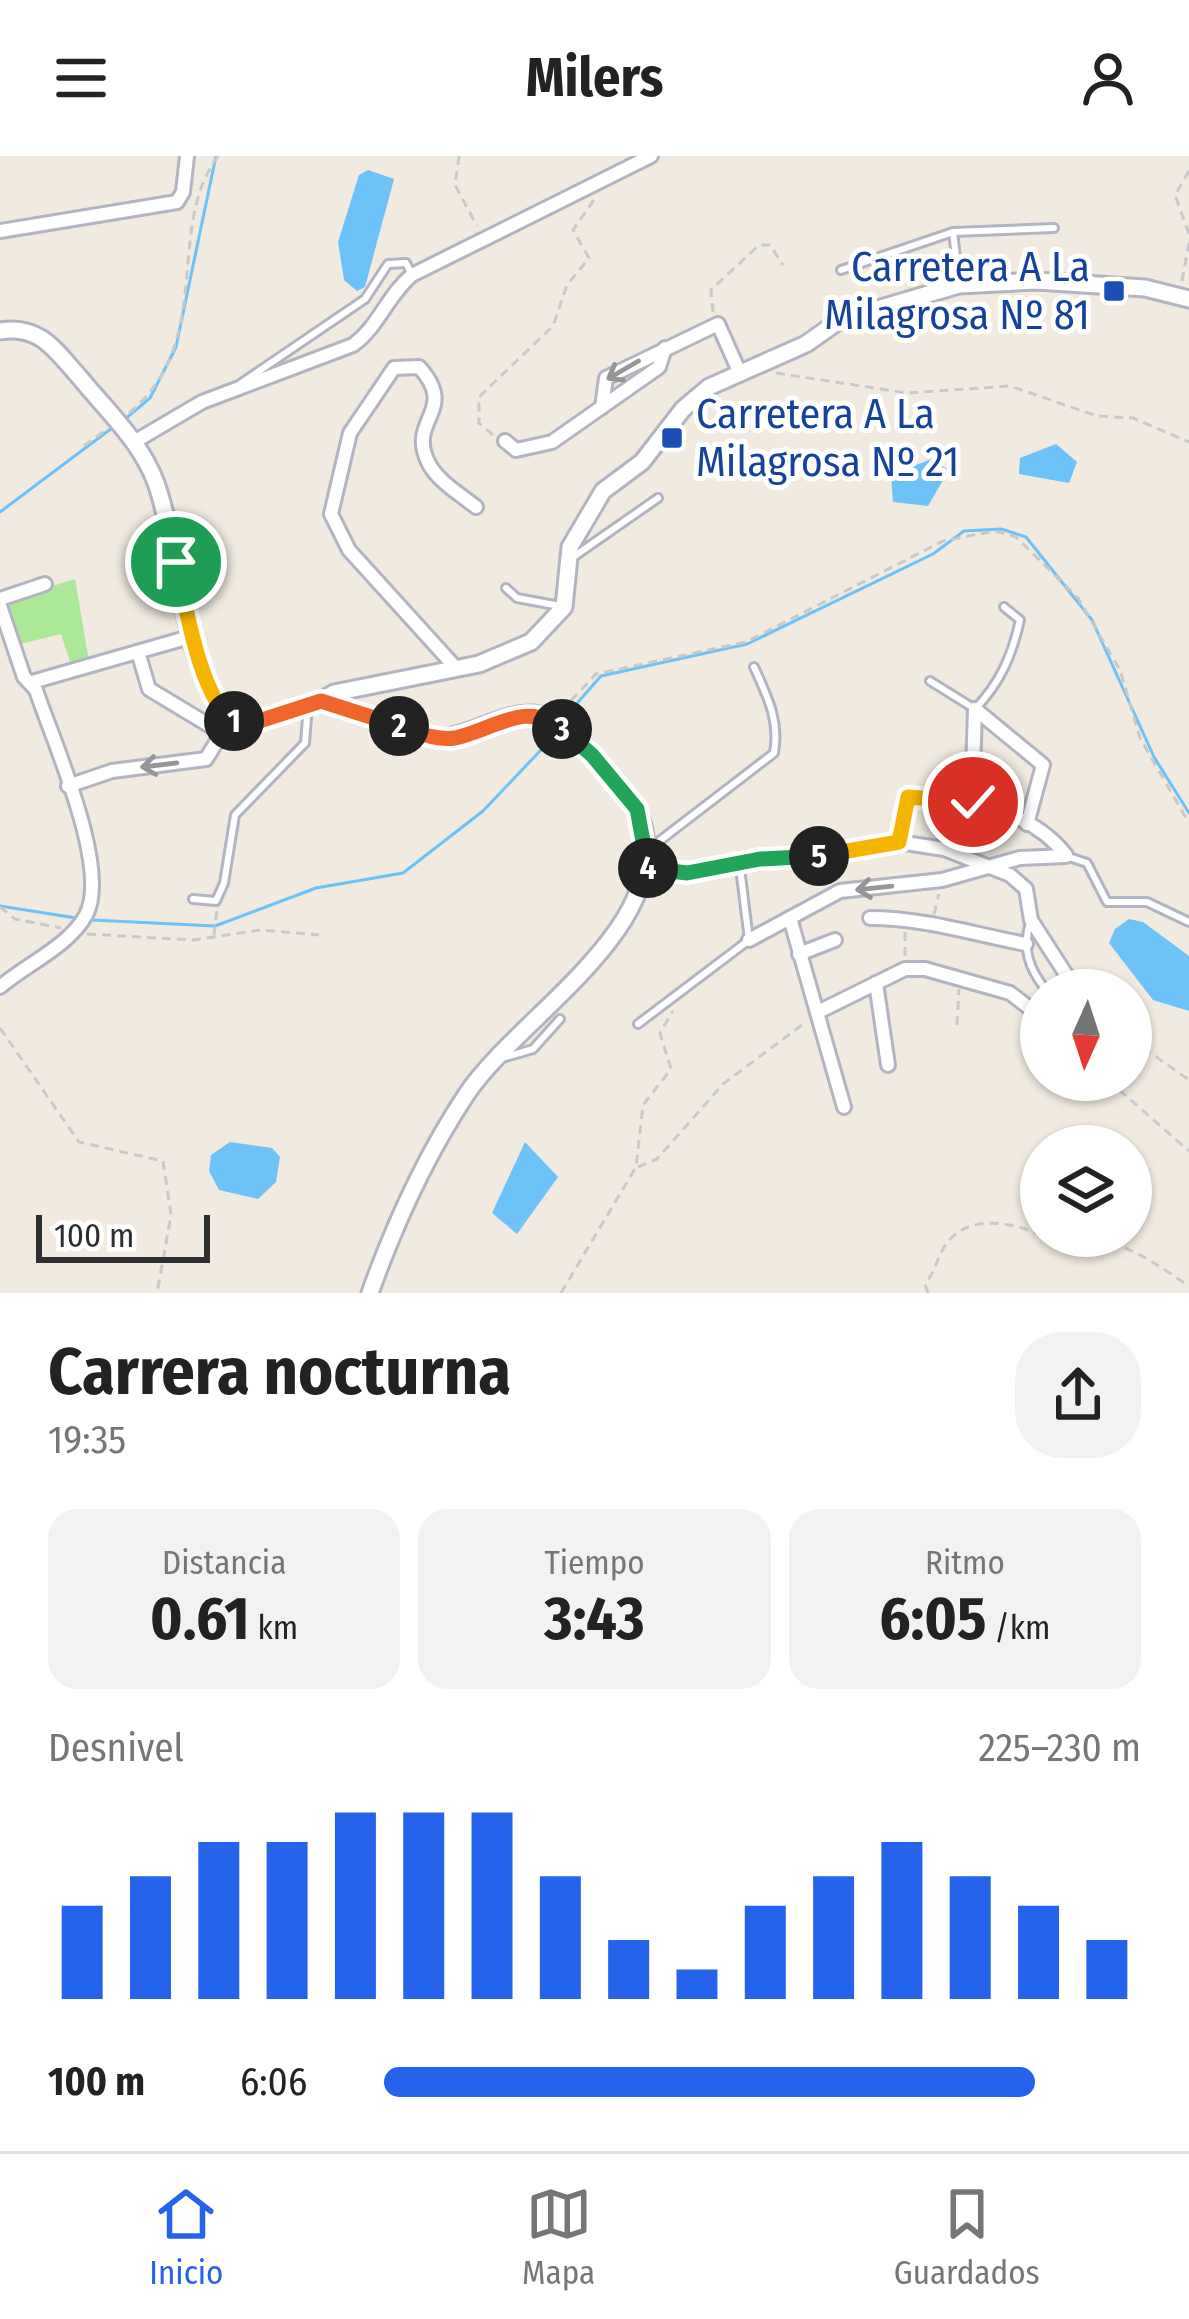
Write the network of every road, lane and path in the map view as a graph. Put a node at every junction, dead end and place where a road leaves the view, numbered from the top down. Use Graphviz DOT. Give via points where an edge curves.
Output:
graph roads {
  1 [pos="187,156"];
  2 [pos="218,156"];
  3 [pos="459,156"];
  4 [pos="650,156"];
  5 [pos="1189,172"];
  6 [pos="596,183"];
  7 [pos="1054,228"];
  8 [pos="0,231"];
  9 [pos="953,232"];
  10 [pos="1189,234"];
  11 [pos="484,238"];
  12 [pos="1189,243"];
  13 [pos="783,265"];
  14 [pos="841,270"];
  15 [pos="412,275"];
  16 [pos="959,285"];
  17 [pos="1183,297"];
  18 [pos="718,324"];
  19 [pos="0,331"];
  20 [pos="665,348"];
  21 [pos="761,363"];
  22 [pos="739,371"];
  23 [pos="238,387"];
  24 [pos="602,407"];
  25 [pos="127,414"];
  26 [pos="113,424"];
  27 [pos="505,441"];
  28 [pos="134,442"];
  29 [pos="1189,442"];
  30 [pos="85,446"];
  31 [pos="658,497"];
  32 [pos="476,507"];
  33 [pos="568,560"];
  34 [pos="45,584"];
  35 [pos="506,588"];
  36 [pos="0,603"];
  37 [pos="564,607"];
  38 [pos="1004,607"];
  39 [pos="194,636"];
  40 [pos="138,652"];
  41 [pos="754,667"];
  42 [pos="457,668"];
  43 [pos="930,681"];
  44 [pos="32,682"];
  45 [pos="314,701"];
  46 [pos="975,709"];
  47 [pos="558,714"];
  48 [pos="226,726"];
  49 [pos="68,786"];
  50 [pos="973,802"];
  51 [pos="1189,823"];
  52 [pos="1027,824"];
  53 [pos="899,842"];
  54 [pos="1066,856"];
  55 [pos="645,859"];
  56 [pos="738,862"];
  57 [pos="988,866"];
  58 [pos="942,880"];
  59 [pos="193,899"];
  60 [pos="216,901"];
  61 [pos="0,907"];
  62 [pos="790,918"];
  63 [pos="870,918"];
  64 [pos="905,918"];
  65 [pos="1031,920"];
  66 [pos="1189,922"];
  67 [pos="932,923"];
  68 [pos="72,933"];
  69 [pos="319,934"];
  70 [pos="214,938"];
  71 [pos="749,940"];
  72 [pos="835,940"];
  73 [pos="1026,944"];
  74 [pos="799,954"];
  75 [pos="905,969"];
  76 [pos="1030,969"];
  77 [pos="1062,969"];
  78 [pos="961,975"];
  79 [pos="876,983"];
  80 [pos="0,986"];
  81 [pos="682,993"];
  82 [pos="1020,1001"];
  83 [pos="818,1012"];
  84 [pos="560,1019"];
  85 [pos="638,1024"];
  86 [pos="956,1025"];
  87 [pos="0,1028"];
  88 [pos="1152,1054"];
  89 [pos="498,1058"];
  90 [pos="888,1065"];
  91 [pos="1189,1080"];
  92 [pos="1132,1101"];
  93 [pos="844,1107"];
  94 [pos="1189,1151"];
  95 [pos="636,1167"];
  96 [pos="1020,1226"];
  97 [pos="1146,1257"];
  98 [pos="1189,1286"];
  99 [pos="157,1293"];
  100 [pos="370,1293"];
  101 [pos="560,1293"];
  102 [pos="928,1293"];
  1 -- 8 [label="street" via="177,202"];
  2 -- 25 [label="path" via="202,193 171,362"];
  3 -- 11 [label="path" via="454,185"];
  4 -- 6 [label="street"];
  5 -- 10 [label="path" via="1175,195"];
  6 -- 11 [label="street"];
  6 -- 27 [label="path" via="596,200 573,230 589,258 567,285 553,326 479,397 479,423"];
  7 -- 9 [label="lane"];
  9 -- 14 [label="lane"];
  9 -- 16 [label="lane"];
  11 -- 15 [label="street"];
  12 -- 17 [label="path"];
  13 -- 18 [label="path" via="770,245 759,244 722,277 711,290"];
  15 -- 23 [label="street" via="353,345"];
  15 -- 23 [label="lane" via="398,259 388,264 365,299"];
  16 -- 17 [label="street" via="1037,281"];
  16 -- 21 [label="street" via="863,311"];
  18 -- 20 [label="street"];
  18 -- 22 [label="street"];
  19 -- 28 [label="street" via="24,328 47,340"];
  20 -- 24 [label="street" via="658,367"];
  20 -- 24 [label="street, one-way" via="606,378"];
  21 -- 22 [label="street"];
  21 -- 29 [label="path" via="767,372 907,393 1010,386 1097,416 1133,418"];
  22 -- 33 [label="street" via="682,409 642,462 603,491"];
  23 -- 28 [label="street"];
  24 -- 27 [label="street" via="538,449 516,451"];
  26 -- 30 [label="path"];
  28 -- 39 [label="street" via="157,486"];
  31 -- 33 [label="lane"];
  32 -- 42 [label="street" via="442,480 424,450 434,386 419,367 394,368 350,433 332,514 349,550"];
  33 -- 37 [label="street"];
  34 -- 36 [label="street"];
  35 -- 37 [label="lane" via="517,598"];
  36 -- 44 [label="street"];
  37 -- 42 [label="street" via="531,642"];
  38 -- 46 [label="lane" via="1020,620 1017,634 994,688"];
  39 -- 40 [label="street"];
  39 -- 48 [label="street"];
  40 -- 44 [label="street"];
  40 -- 48 [label="street" via="148,688"];
  41 -- 55 [label="lane" via="772,706 774,753"];
  42 -- 45 [label="street"];
  43 -- 46 [label="lane"];
  44 -- 49 [label="street"];
  45 -- 47 [label="street" via="436,738"];
  45 -- 48 [label="street"];
  45 -- 60 [label="lane" via="305,743 235,815"];
  46 -- 50 [label="street"];
  46 -- 52 [label="street" via="1043,765"];
  47 -- 51 [label="path" via="596,674 746,642 943,542 995,531 1016,537 1078,598 1120,670 1140,738"];
  47 -- 55 [label="street" via="637,809"];
  48 -- 49 [label="street, one-way" via="206,759 112,771"];
  49 -- 68 [label="street" via="91,871 88,912"];
  50 -- 52 [label="street"];
  50 -- 53 [label="street" via="908,797"];
  52 -- 54 [label="street"];
  53 -- 56 [label="street"];
  53 -- 57 [label="street"];
  54 -- 57 [label="street"];
  54 -- 66 [label="lane" via="1087,863 1107,902 1147,902"];
  55 -- 56 [label="street" via="687,873"];
  55 -- 89 [label="street" via="634,902 607,943"];
  56 -- 71 [label="lane"];
  57 -- 58 [label="street"];
  57 -- 65 [label="street" via="1026,889"];
  58 -- 62 [label="street, one-way" via="840,891"];
  58 -- 67 [label="path"];
  59 -- 60 [label="lane"];
  60 -- 70 [label="path"];
  61 -- 68 [label="path" via="15,920"];
  62 -- 71 [label="street"];
  62 -- 74 [label="street"];
  63 -- 64 [label="street"];
  64 -- 67 [label="street"];
  64 -- 75 [label="path"];
  65 -- 73 [label="lane"];
  65 -- 77 [label="street"];
  67 -- 73 [label="street"];
  68 -- 70 [label="path"];
  68 -- 80 [label="street"];
  69 -- 70 [label="path" via="261,930"];
  71 -- 81 [label="lane"];
  72 -- 74 [label="street"];
  73 -- 76 [label="lane"];
  74 -- 83 [label="street"];
  75 -- 78 [label="street"];
  75 -- 79 [label="street"];
  78 -- 82 [label="street"];
  78 -- 86 [label="path"];
  79 -- 83 [label="street"];
  79 -- 90 [label="street"];
  81 -- 85 [label="lane"];
  81 -- 95 [label="path" via="660,1033 671,1069 644,1105"];
  83 -- 93 [label="street"];
  83 -- 95 [label="path" via="722,1084 657,1159"];
  84 -- 89 [label="lane" via="533,1048"];
  87 -- 99 [label="path" via="79,1142 163,1161 171,1215"];
  88 -- 91 [label="path"];
  89 -- 100 [label="street" via="436,1141"];
  92 -- 94 [label="path"];
  95 -- 101 [label="path"];
  96 -- 102 [label="path" via="979,1223 959,1231 925,1284"];
  97 -- 98 [label="path"];
}
